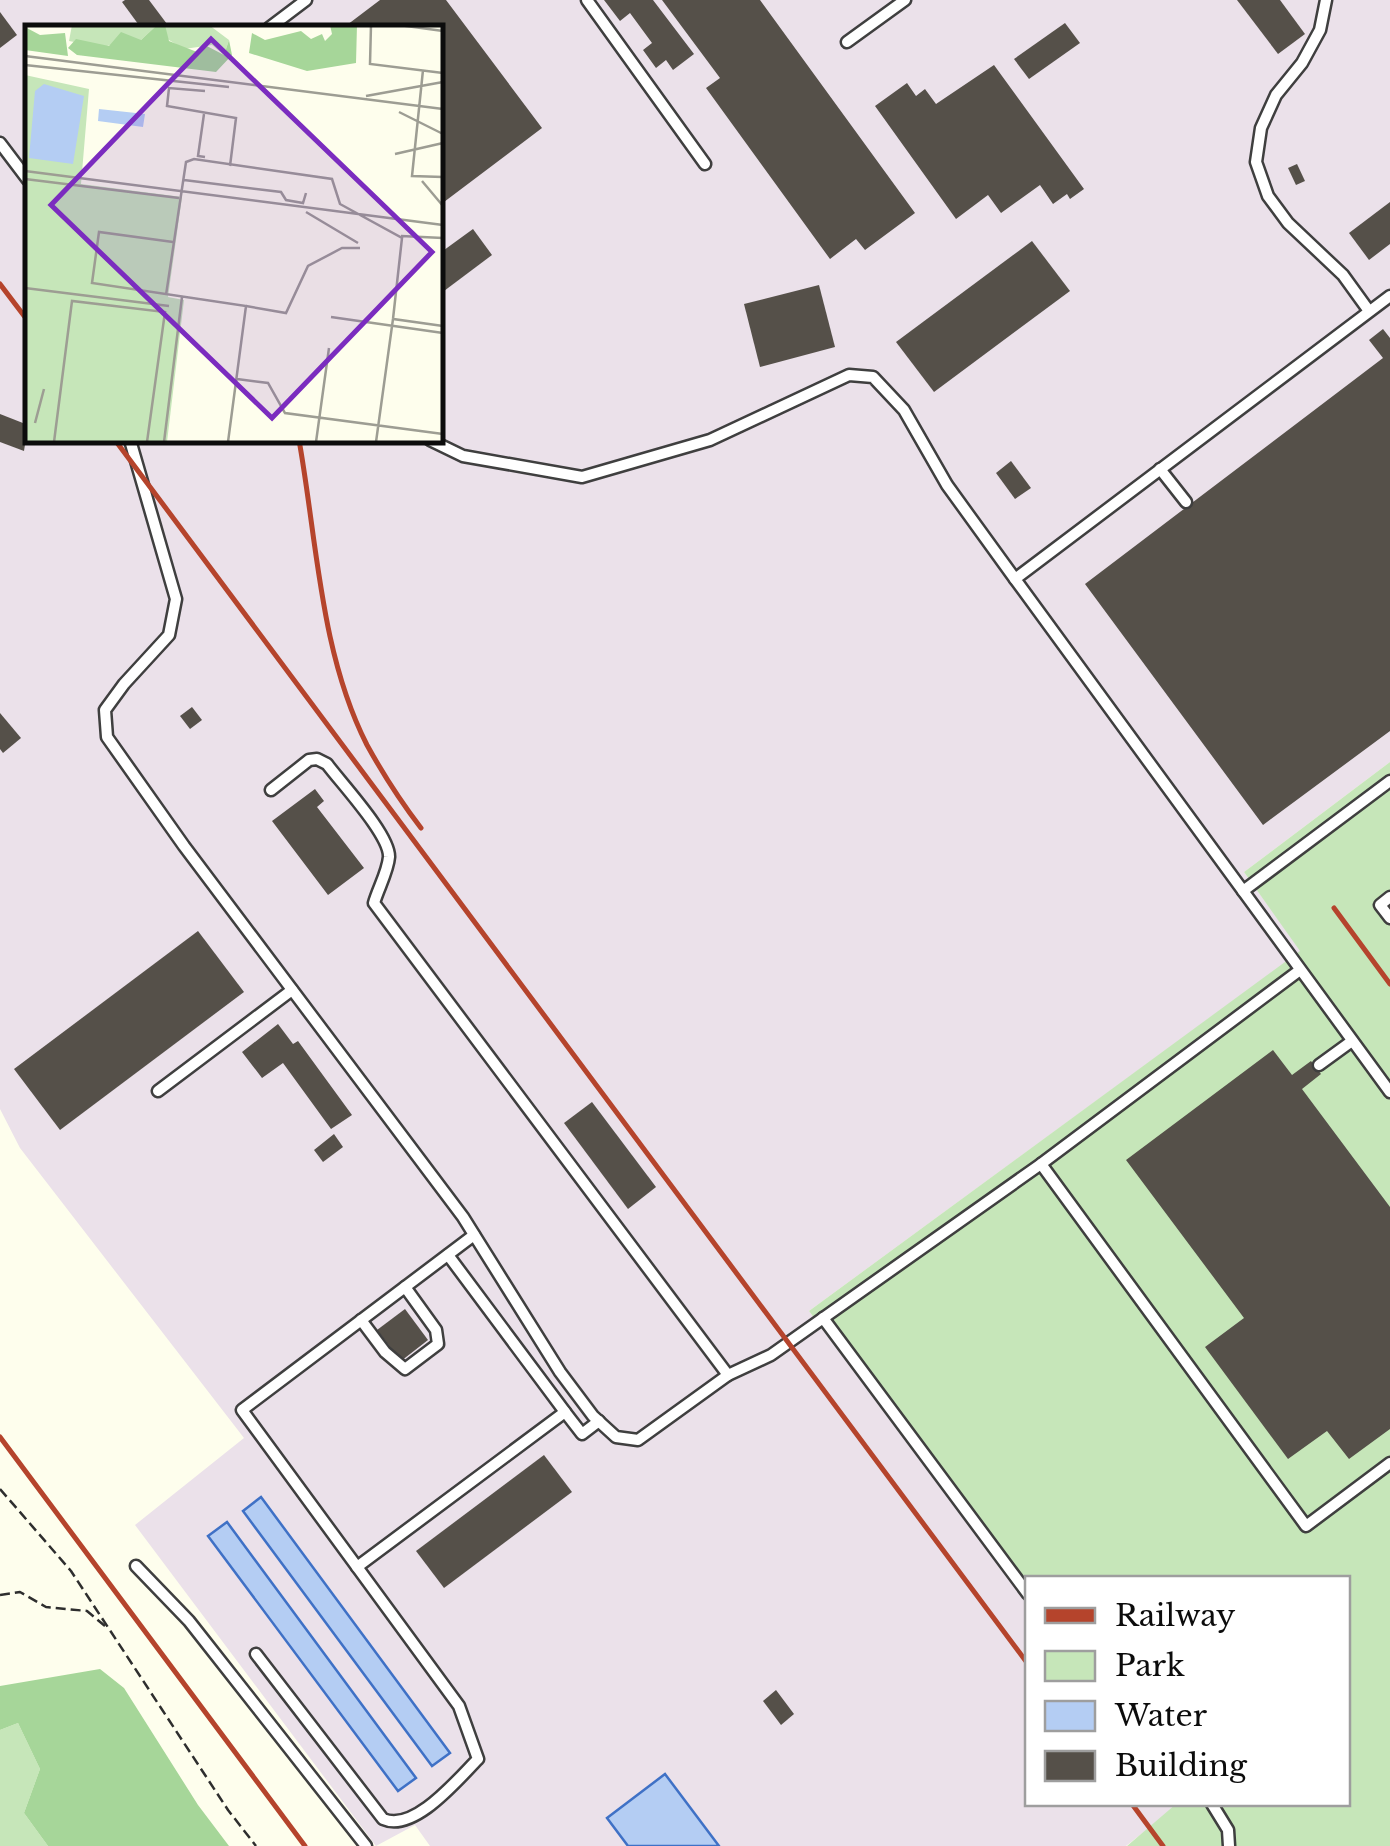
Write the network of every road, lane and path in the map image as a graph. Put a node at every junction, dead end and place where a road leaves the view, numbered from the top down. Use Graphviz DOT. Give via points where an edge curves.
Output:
graph roads {
  1 [pos="306,0"];
  2 [pos="587,0"];
  3 [pos="906,0"];
  4 [pos="1326,0"];
  5 [pos="273,25"];
  6 [pos="847,42"];
  7 [pos="0,143"];
  8 [pos="705,164"];
  9 [pos="25,176"];
  10 [pos="1390,296"];
  11 [pos="1369,311"];
  12 [pos="131,442"];
  13 [pos="434,442"];
  14 [pos="1160,469"];
  15 [pos="1186,502"];
  16 [pos="1015,579"];
  17 [pos="1390,781"];
  18 [pos="271,790"];
  19 [pos="1243,891"];
  20 [pos="1390,897"];
  21 [pos="1390,918"];
  22 [pos="1300,970"];
  23 [pos="292,990"];
  24 [pos="1352,1041"];
  25 [pos="1319,1065"];
  26 [pos="158,1092"];
  27 [pos="1390,1092"];
  28 [pos="1041,1164"];
  29 [pos="474,1235"];
  30 [pos="448,1255"];
  31 [pos="405,1287"];
  32 [pos="823,1318"];
  33 [pos="361,1320"];
  34 [pos="728,1375"];
  35 [pos="565,1412"];
  36 [pos="599,1421"];
  37 [pos="1390,1464"];
  38 [pos="0,1489"];
  39 [pos="136,1566"];
  40 [pos="357,1567"];
  41 [pos="1025,1590"];
  42 [pos="0,1595"];
  43 [pos="110,1630"];
  44 [pos="256,1654"];
  45 [pos="1213,1806"];
  46 [pos="256,1846"];
  47 [pos="366,1846"];
  48 [pos="1229,1846"];
  1 -- 5 [label="lane"];
  2 -- 8 [label="lane"];
  3 -- 6 [label="lane"];
  4 -- 11 [label="lane" via="1320,30 1261,128 1256,162 1268,196 1288,223 1343,275"];
  7 -- 9 [label="lane"];
  10 -- 11 [label="lane"];
  11 -- 14 [label="lane"];
  12 -- 23 [label="lane" via="176,599 169,635 105,710 106,736"];
  13 -- 16 [label="lane" via="463,456 582,477 710,440 849,375 873,377 904,410"];
  14 -- 15 [label="lane"];
  14 -- 16 [label="lane"];
  16 -- 19 [label="lane"];
  17 -- 19 [label="lane"];
  18 -- 34 [label="lane" via="310,760 327,764 388,850 374,903"];
  19 -- 22 [label="lane"];
  20 -- 21 [label="lane" via="1380,905"];
  22 -- 24 [label="lane"];
  22 -- 28 [label="lane"];
  23 -- 26 [label="lane"];
  23 -- 29 [label="lane"];
  24 -- 25 [label="lane"];
  24 -- 27 [label="lane"];
  28 -- 32 [label="lane"];
  28 -- 37 [label="lane" via="1306,1526"];
  29 -- 30 [label="lane"];
  29 -- 36 [label="lane" via="560,1372"];
  30 -- 31 [label="lane"];
  30 -- 35 [label="lane"];
  31 -- 33 [label="lane"];
  31 -- 33 [label="lane" via="436,1330 438,1344 405,1368"];
  32 -- 34 [label="lane" via="772,1356"];
  32 -- 41 [label="lane"];
  33 -- 40 [label="lane" via="242,1410"];
  34 -- 36 [label="lane" via="638,1440 616,1437"];
  35 -- 36 [label="lane" via="582,1434"];
  35 -- 40 [label="lane"];
  38 -- 43 [label="path"];
  39 -- 47 [label="lane" via="190,1621"];
  40 -- 44 [label="lane" via="466,1719 478,1758 434,1802 402,1821 383,1819"];
  42 -- 43 [label="path" via="20,1592 46,1607 87,1611"];
  43 -- 46 [label="path"];
  45 -- 48 [label="lane"];
}
